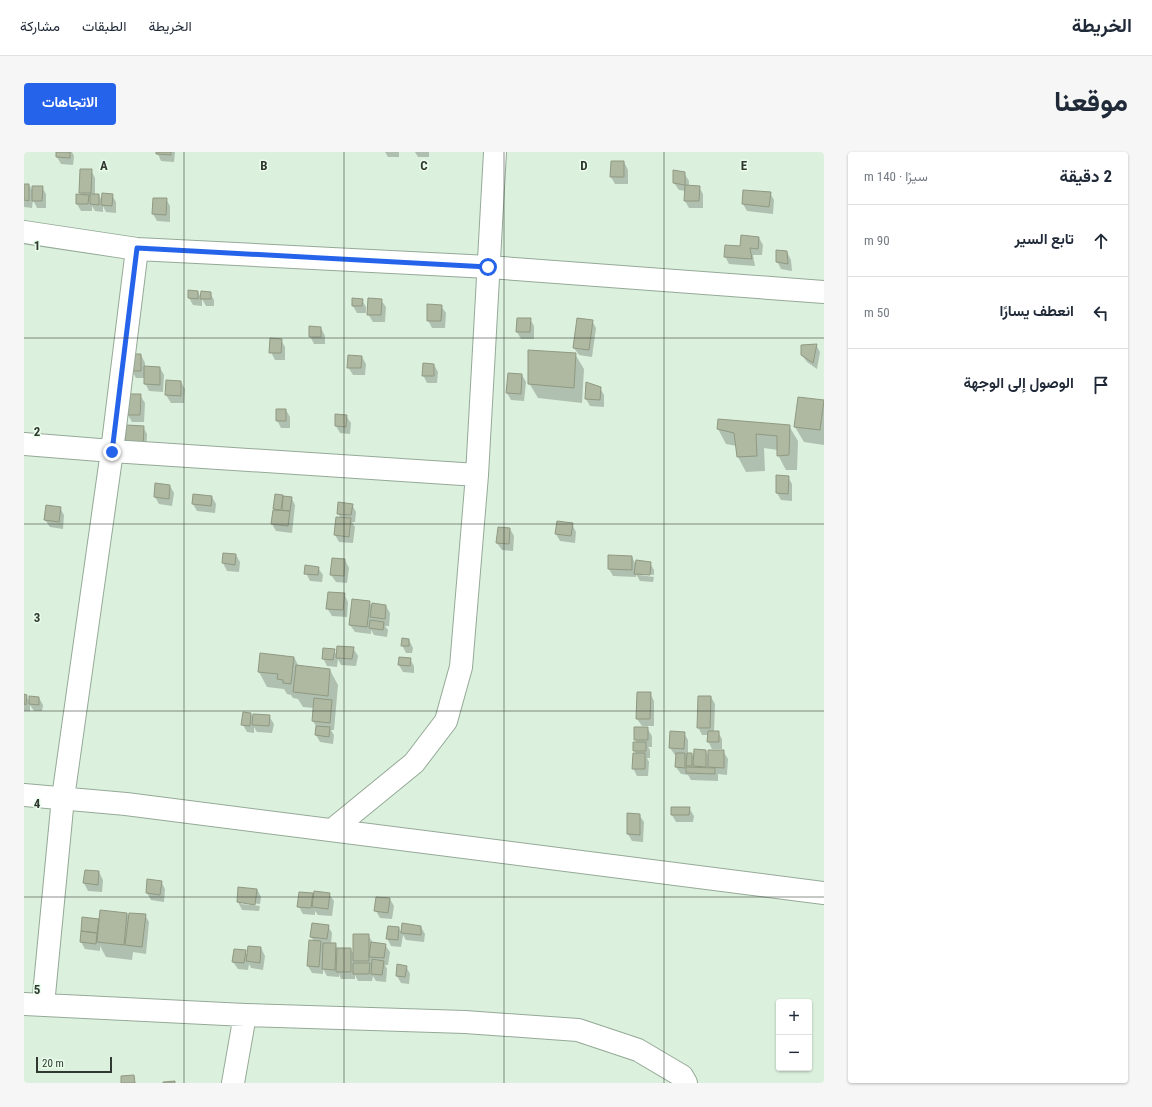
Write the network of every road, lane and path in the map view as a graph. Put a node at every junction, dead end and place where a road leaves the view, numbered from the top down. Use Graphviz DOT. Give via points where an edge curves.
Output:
graph roads {
  1 [pos="495,152"];
  2 [pos="24,232"];
  3 [pos="137,248"];
  4 [pos="488,267"];
  5 [pos="824,292"];
  6 [pos="24,444"];
  7 [pos="112,452"];
  8 [pos="477,475"];
  9 [pos="24,795"];
  10 [pos="63,798"];
  11 [pos="332,830"];
  12 [pos="824,893"];
  13 [pos="33,1005"];
  14 [pos="245,1015"];
  15 [pos="233,1083"];
  16 [pos="686,1083"];
  1 -- 4 [label="street"];
  2 -- 3 [label="street"];
  3 -- 4 [label="street"];
  3 -- 7 [label="street"];
  4 -- 5 [label="street"];
  4 -- 8 [label="street"];
  6 -- 7 [label="street"];
  7 -- 8 [label="street"];
  7 -- 10 [label="street"];
  8 -- 11 [label="street" via="461,667 446,721 414,763"];
  9 -- 10 [label="street"];
  10 -- 11 [label="street"];
  10 -- 13 [label="street"];
  11 -- 12 [label="street"];
  13 -- 14 [label="street"];
  14 -- 15 [label="street"];
  14 -- 16 [label="street" via="465,1022 578,1030 638,1050 682,1076"];
}
